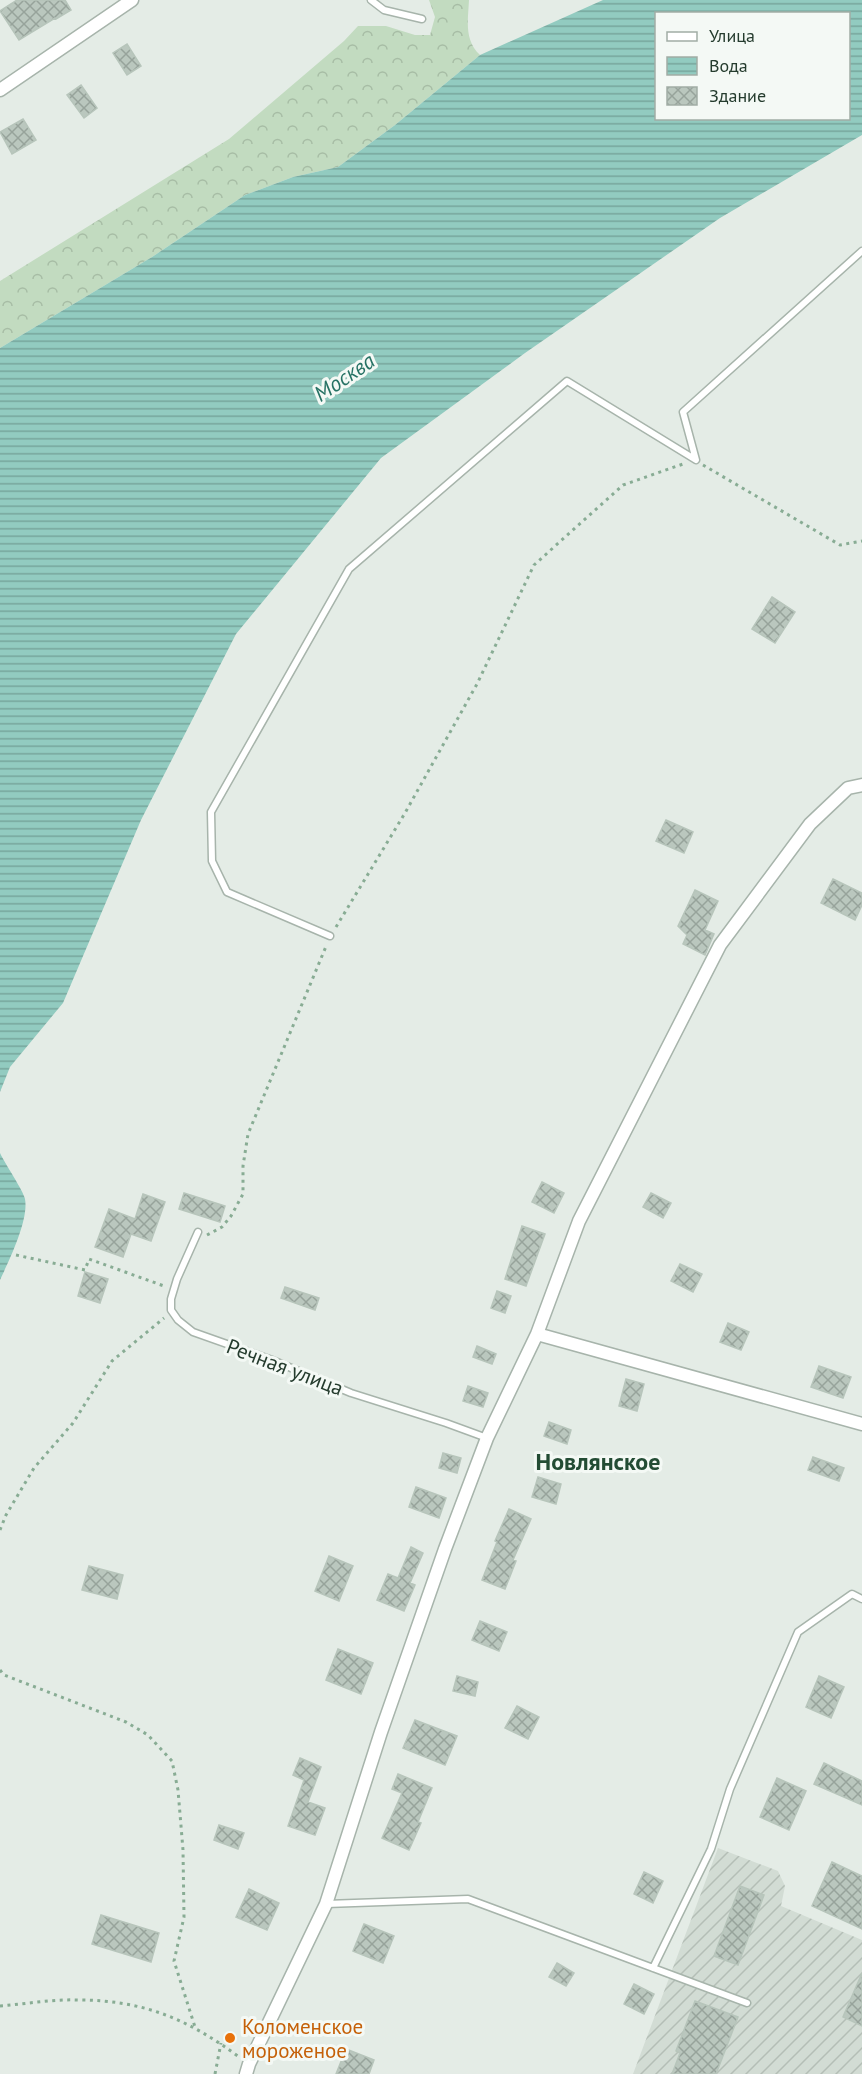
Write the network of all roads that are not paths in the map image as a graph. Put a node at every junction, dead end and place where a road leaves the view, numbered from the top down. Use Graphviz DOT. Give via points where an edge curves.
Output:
graph roads {
  1 [pos="132,0"];
  2 [pos="371,0"];
  3 [pos="422,19"];
  4 [pos="0,90"];
  5 [pos="862,251"];
  6 [pos="862,785"];
  7 [pos="330,936"];
  8 [pos="198,1232"];
  9 [pos="537,1334"];
  10 [pos="862,1424"];
  11 [pos="486,1438"];
  12 [pos="862,1599"];
  13 [pos="326,1904"];
  14 [pos="653,1968"];
  15 [pos="747,2003"];
  16 [pos="248,2069"];
  1 -- 4 [label="street"];
  2 -- 3 [label="lane" via="384,9"];
  5 -- 7 [label="lane" via="683,412 696,460 567,381 349,569 211,812 212,861 227,892"];
  6 -- 9 [label="street" via="848,788 810,824 720,945 579,1221"];
  8 -- 11 [label="lane, Речная улица" via="171,1299 171,1310 193,1332 351,1393"];
  9 -- 10 [label="street"];
  9 -- 11 [label="street"];
  11 -- 13 [label="street" via="381,1732"];
  12 -- 14 [label="lane" via="852,1594 798,1632 730,1789 711,1849"];
  13 -- 14 [label="lane" via="468,1899"];
  13 -- 16 [label="street"];
  14 -- 15 [label="lane"];
}
